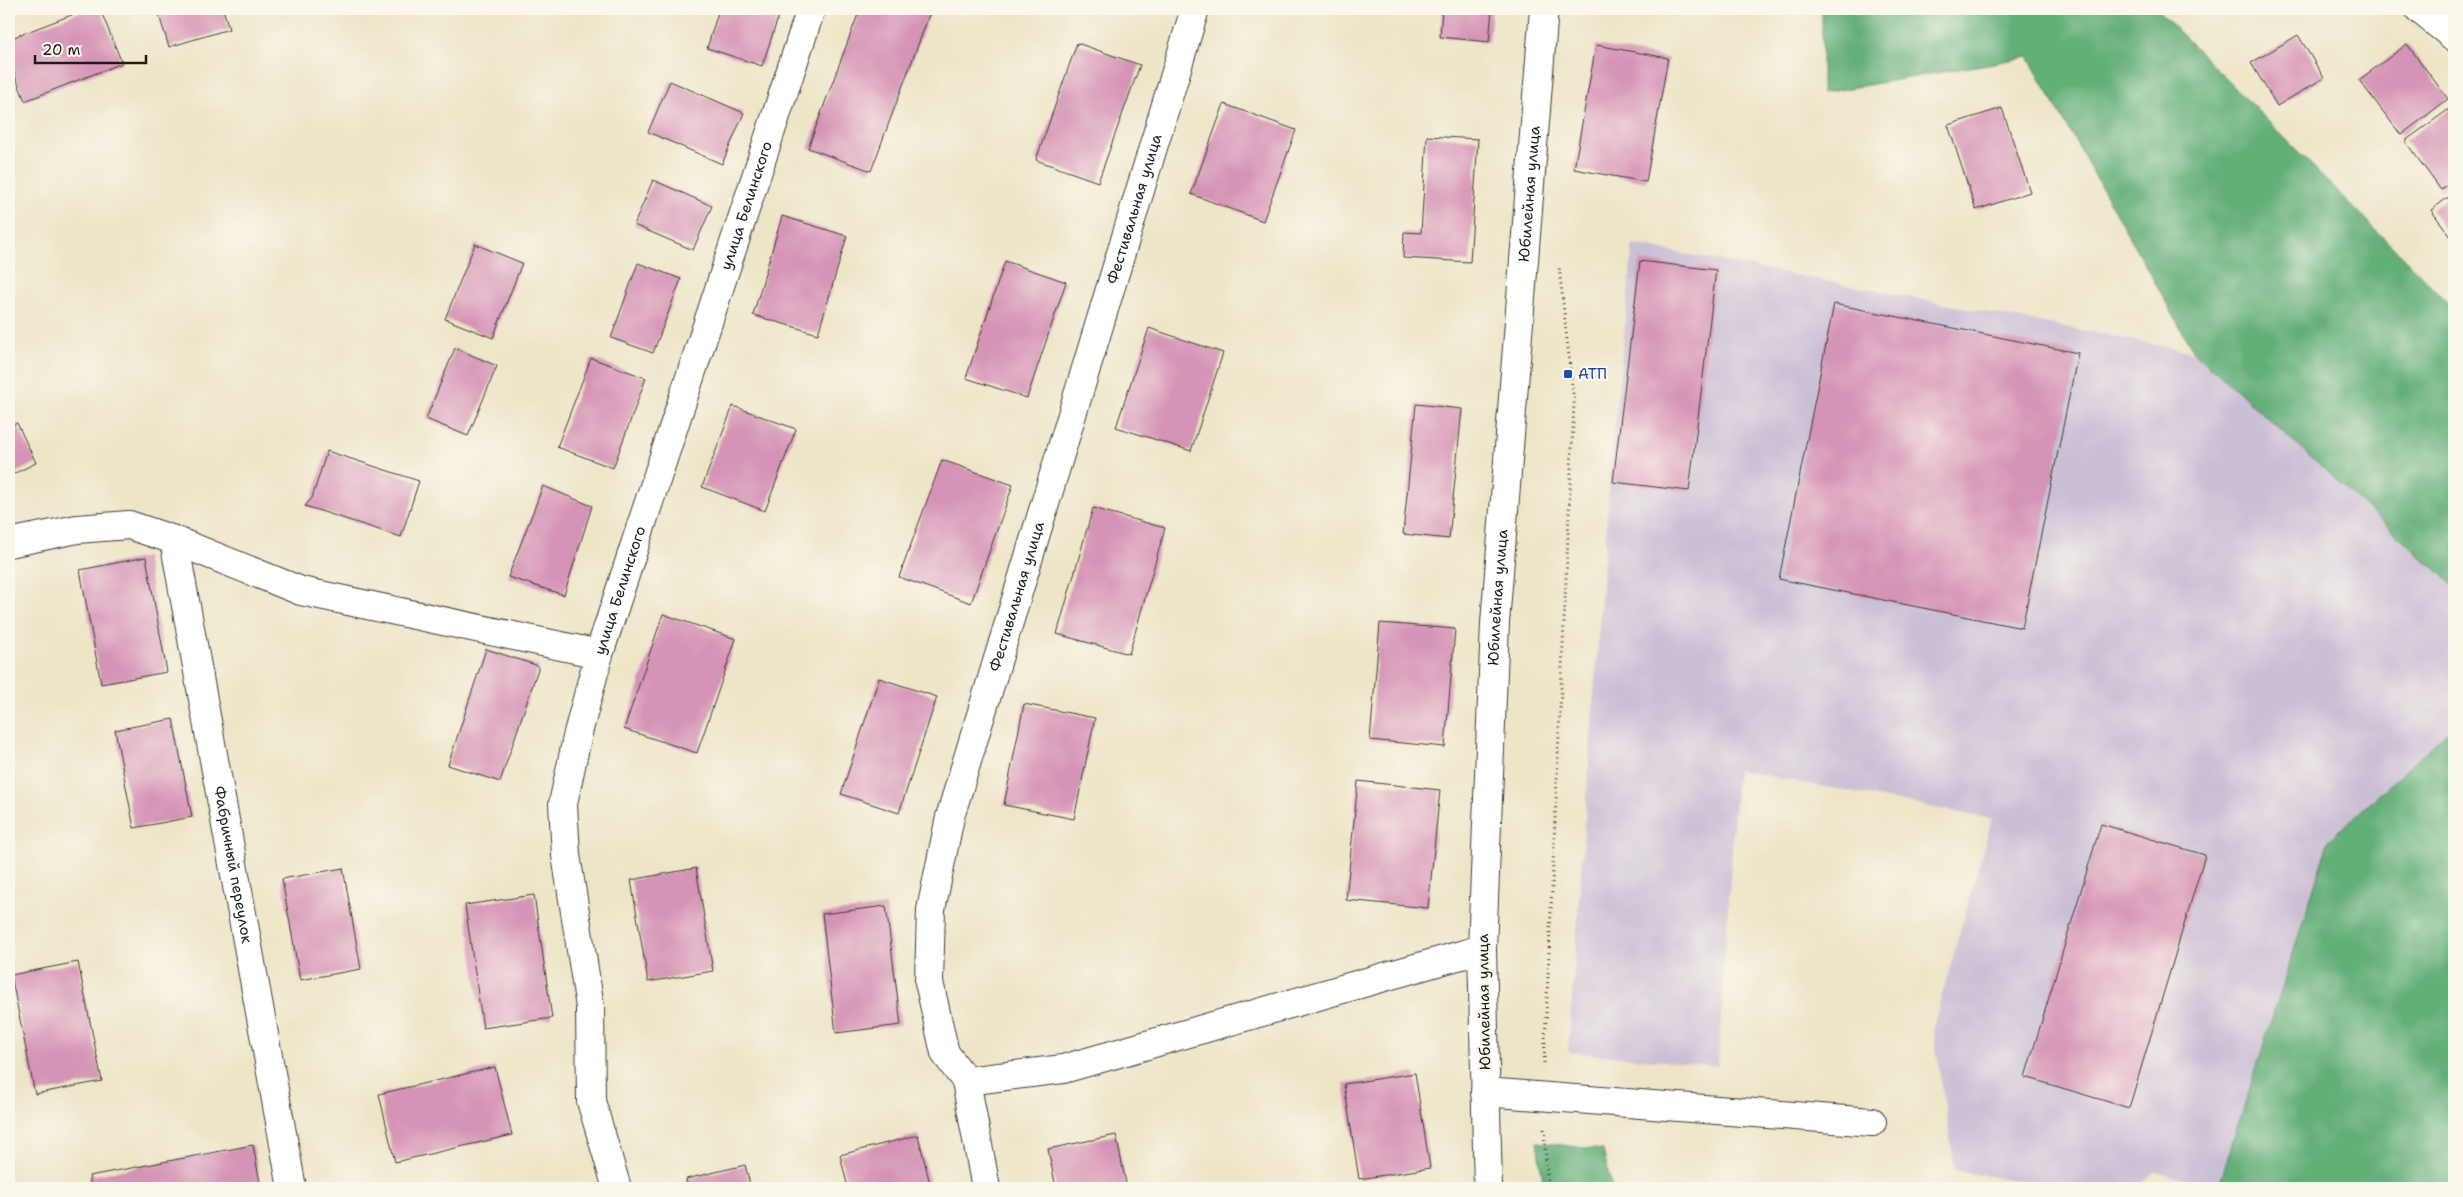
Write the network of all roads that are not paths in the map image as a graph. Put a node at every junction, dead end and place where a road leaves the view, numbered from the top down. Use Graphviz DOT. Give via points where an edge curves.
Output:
graph roads {
  1 [pos="811,9"];
  2 [pos="1195,9"];
  3 [pos="1544,9"];
  4 [pos="2418,9"];
  5 [pos="2454,37"];
  6 [pos="174,540"];
  7 [pos="9,543"];
  8 [pos="599,654"];
  9 [pos="1482,949"];
  10 [pos="966,1081"];
  11 [pos="1485,1092"];
  12 [pos="1872,1122"];
  13 [pos="292,1188"];
  14 [pos="617,1188"];
  15 [pos="986,1188"];
  16 [pos="1488,1188"];
  1 -- 8 [label="street, улица Белинского"];
  2 -- 10 [label="street, Фестивальная улица" via="950,817 931,910 929,982 945,1053"];
  3 -- 9 [label="street, Юбилейная улица" via="1495,623"];
  4 -- 5 [label="street"];
  6 -- 7 [label="street" via="129,525 77,529"];
  6 -- 8 [label="street" via="301,591"];
  6 -- 13 [label="street, Фабричный переулок"];
  8 -- 14 [label="street, улица Белинского" via="563,804 566,855 590,1006 591,1100"];
  9 -- 10 [label="street" via="1063,1069"];
  9 -- 11 [label="street, Юбилейная улица"];
  10 -- 15 [label="street, Фестивальная улица"];
  11 -- 12 [label="street"];
  11 -- 16 [label="street, Юбилейная улица"];
}
